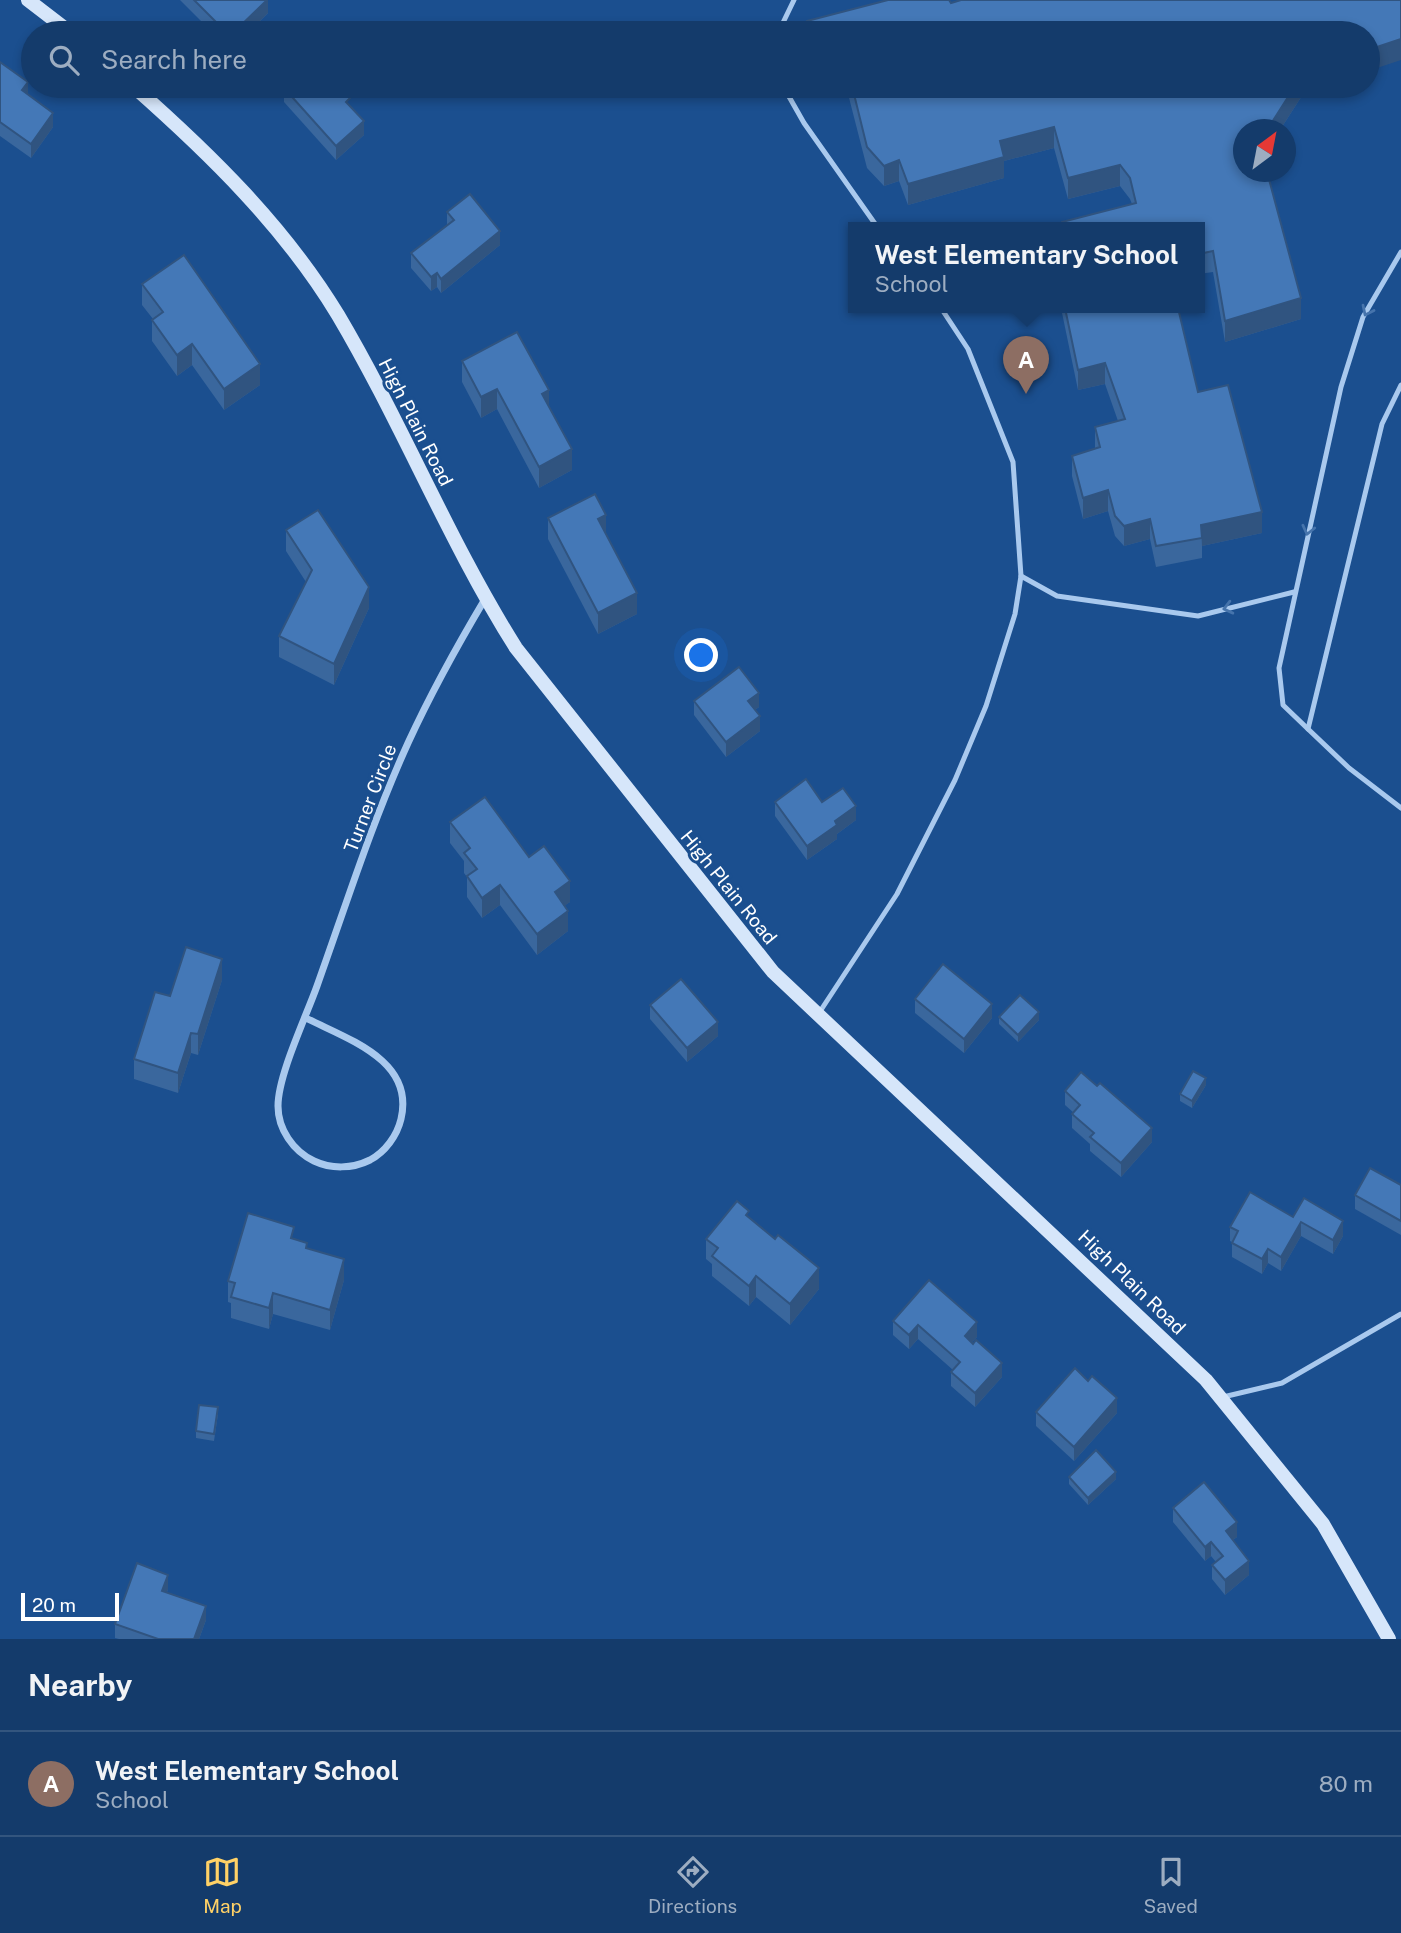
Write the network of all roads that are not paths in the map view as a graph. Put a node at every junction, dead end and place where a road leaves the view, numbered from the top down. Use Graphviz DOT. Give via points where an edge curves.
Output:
graph roads {
  1 [pos="28,0"];
  2 [pos="794,0"];
  3 [pos="55,21"];
  4 [pos="784,21"];
  5 [pos="146,98"];
  6 [pos="790,98"];
  7 [pos="874,222"];
  8 [pos="1401,252"];
  9 [pos="944,313"];
  10 [pos="1401,385"];
  11 [pos="1021,576"];
  12 [pos="1294,592"];
  13 [pos="485,599"];
  14 [pos="1308,729"];
  15 [pos="1401,808"];
  16 [pos="819,1013"];
  17 [pos="306,1018"];
  18 [pos="1401,1314"];
  19 [pos="1220,1398"];
  20 [pos="1389,1639"];
  1 -- 3 [label="street"];
  2 -- 4 [label="lane"];
  5 -- 13 [label="street, High Plain Road" via="227,172 298,256 337,313 392,411"];
  6 -- 7 [label="lane"];
  8 -- 12 [label="lane, one-way" via="1363,317"];
  9 -- 11 [label="lane" via="968,349 1013,462"];
  10 -- 14 [label="lane" via="1382,424"];
  12 -- 11 [label="lane, one-way" via="1198,616 1057,596"];
  11 -- 16 [label="lane" via="986,706 956,780 897,894"];
  12 -- 14 [label="lane" via="1279,668 1283,705"];
  13 -- 16 [label="street, High Plain Road" via="551,696 756,951"];
  13 -- 17 [label="street, Turner Circle" via="442,672 407,746"];
  14 -- 15 [label="lane"];
  16 -- 19 [label="street, High Plain Road"];
  17 -- 17 [label="street, Turner Circle" via="279,1093 279,1118 299,1151 321,1164 359,1165 381,1152 397,1132 403,1107 398,1082 373,1052"];
  18 -- 19 [label="lane" via="1282,1383"];
  19 -- 20 [label="street, High Plain Road" via="1323,1524"];
}
